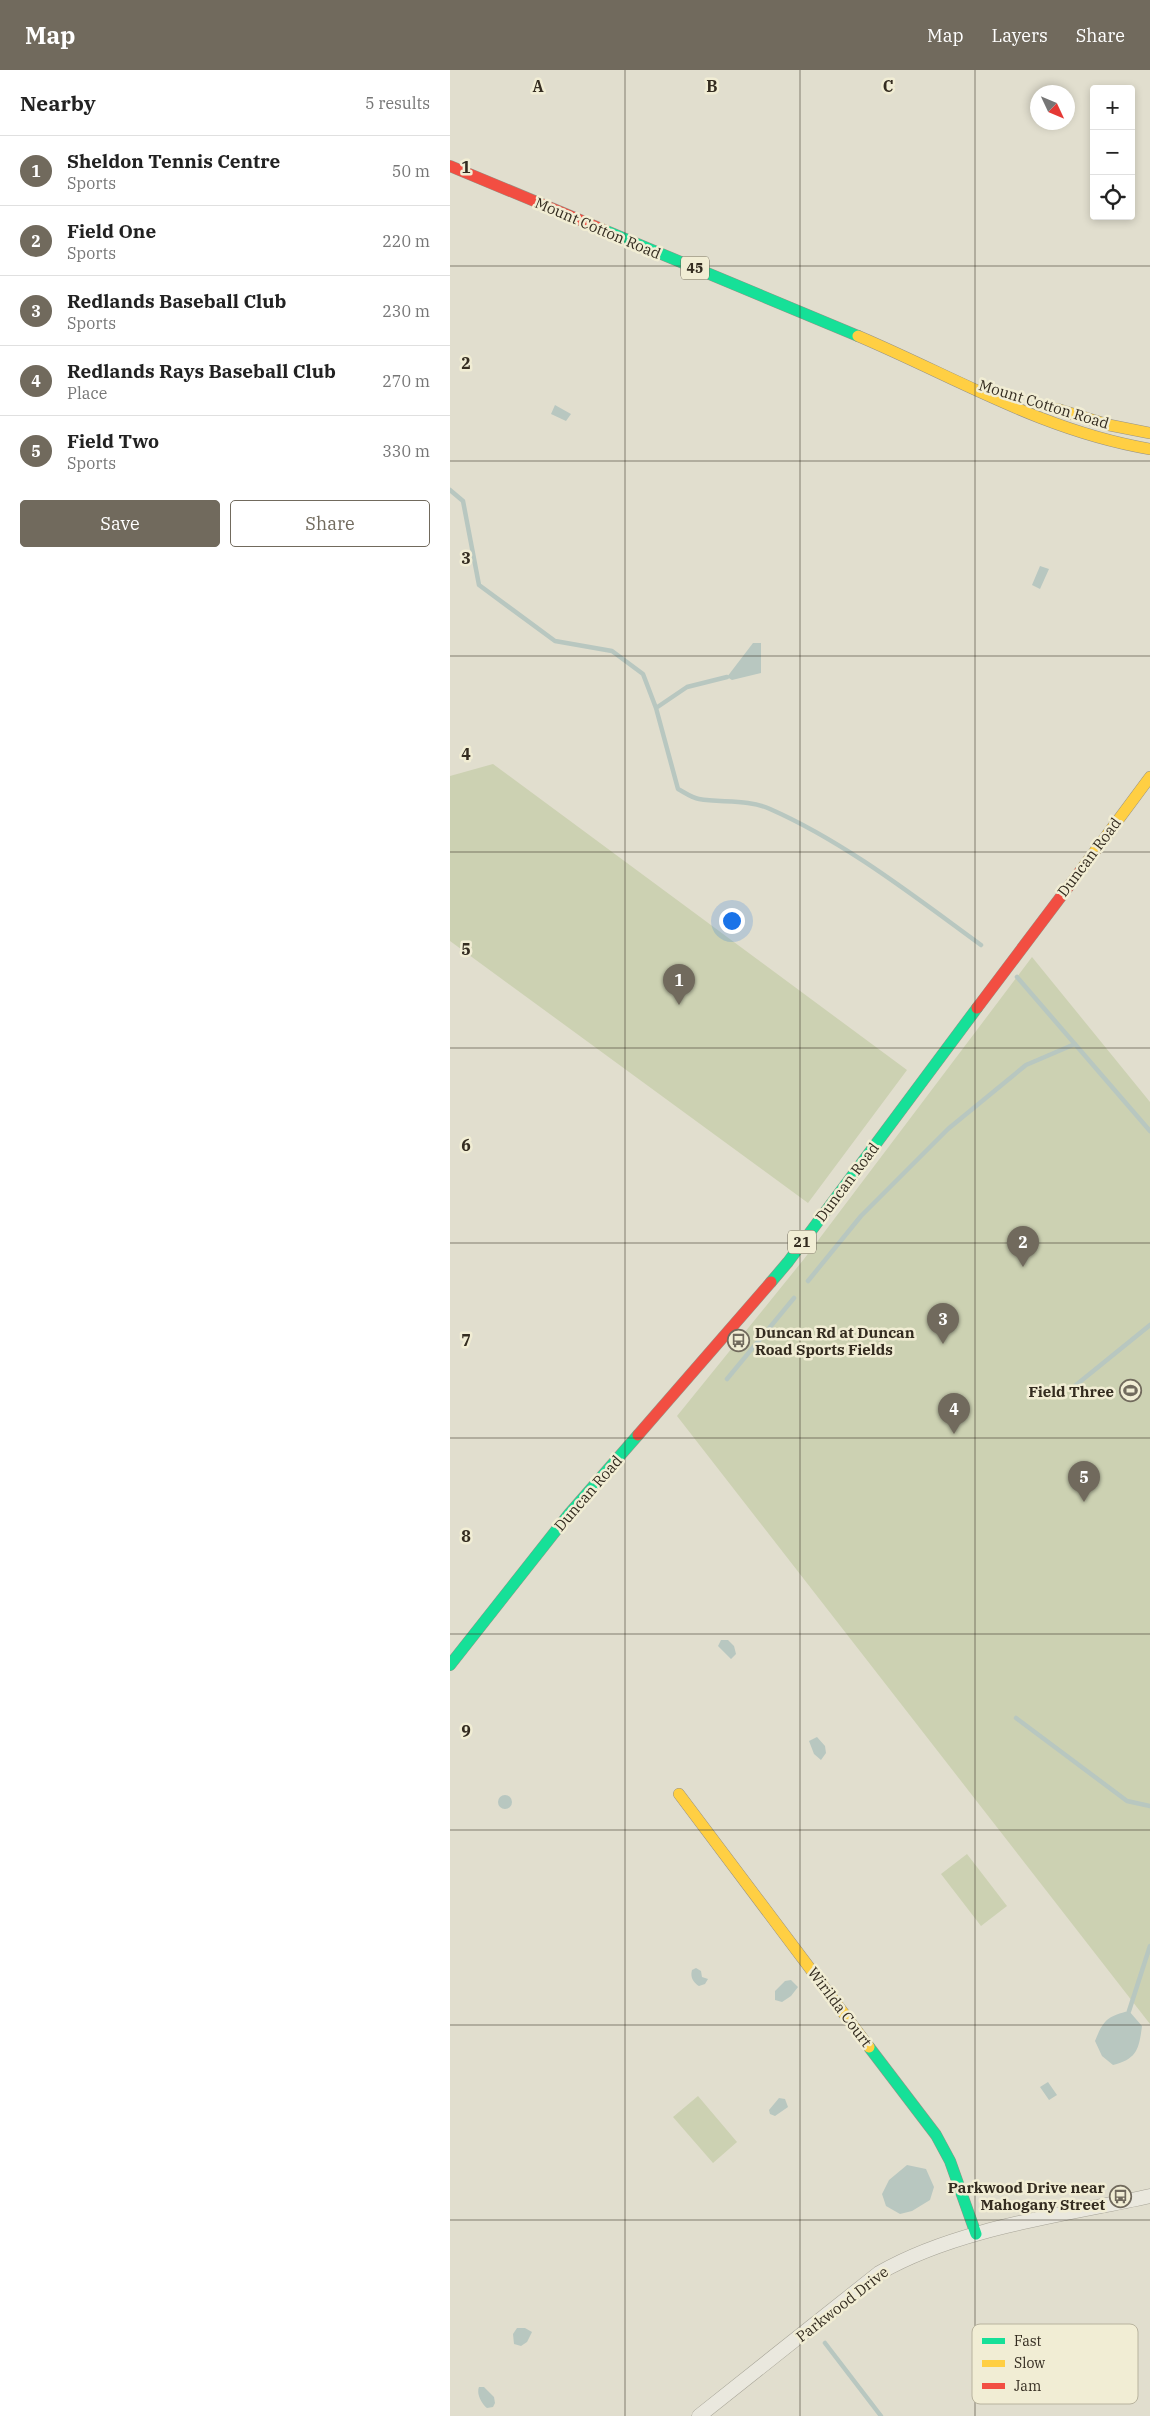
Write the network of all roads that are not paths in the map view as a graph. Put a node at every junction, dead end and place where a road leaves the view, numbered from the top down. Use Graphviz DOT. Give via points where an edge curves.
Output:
graph roads {
  1 [pos="450,166"];
  2 [pos="939,371"];
  3 [pos="996,390"];
  4 [pos="1030,401"];
  5 [pos="1047,406"];
  6 [pos="1150,432"];
  7 [pos="1150,440"];
  8 [pos="1150,449"];
  9 [pos="1150,770"];
  10 [pos="1150,777"];
  11 [pos="1131,800"];
  12 [pos="450,1665"];
  13 [pos="679,1794"];
  14 [pos="1150,2196"];
  15 [pos="976,2234"];
  16 [pos="699,2416"];
  1 -- 2 [label="main road, Mount Cotton Road / 45"];
  2 -- 3 [label="main road, Mount Cotton Road / 45"];
  2 -- 8 [label="main road, Mount Cotton Road / 45" via="1002,403 1058,426 1117,444"];
  3 -- 4 [label="main road, Mount Cotton Road / 45"];
  3 -- 7 [label="main road" via="1077,424"];
  5 -- 6 [label="main road, Mount Cotton Road" via="1109,425"];
  9 -- 11 [label="main road, Duncan Road / 21"];
  10 -- 11 [label="main road, Duncan Road / 21"];
  11 -- 12 [label="main road, Duncan Road / 21" via="788,1262 569,1514 512,1582"];
  13 -- 15 [label="main road, Wirilda Court" via="936,2135 950,2161"];
  14 -- 15 [label="street, Parkwood Drive"];
  15 -- 16 [label="street, Parkwood Drive" via="903,2260 880,2273"];
}
